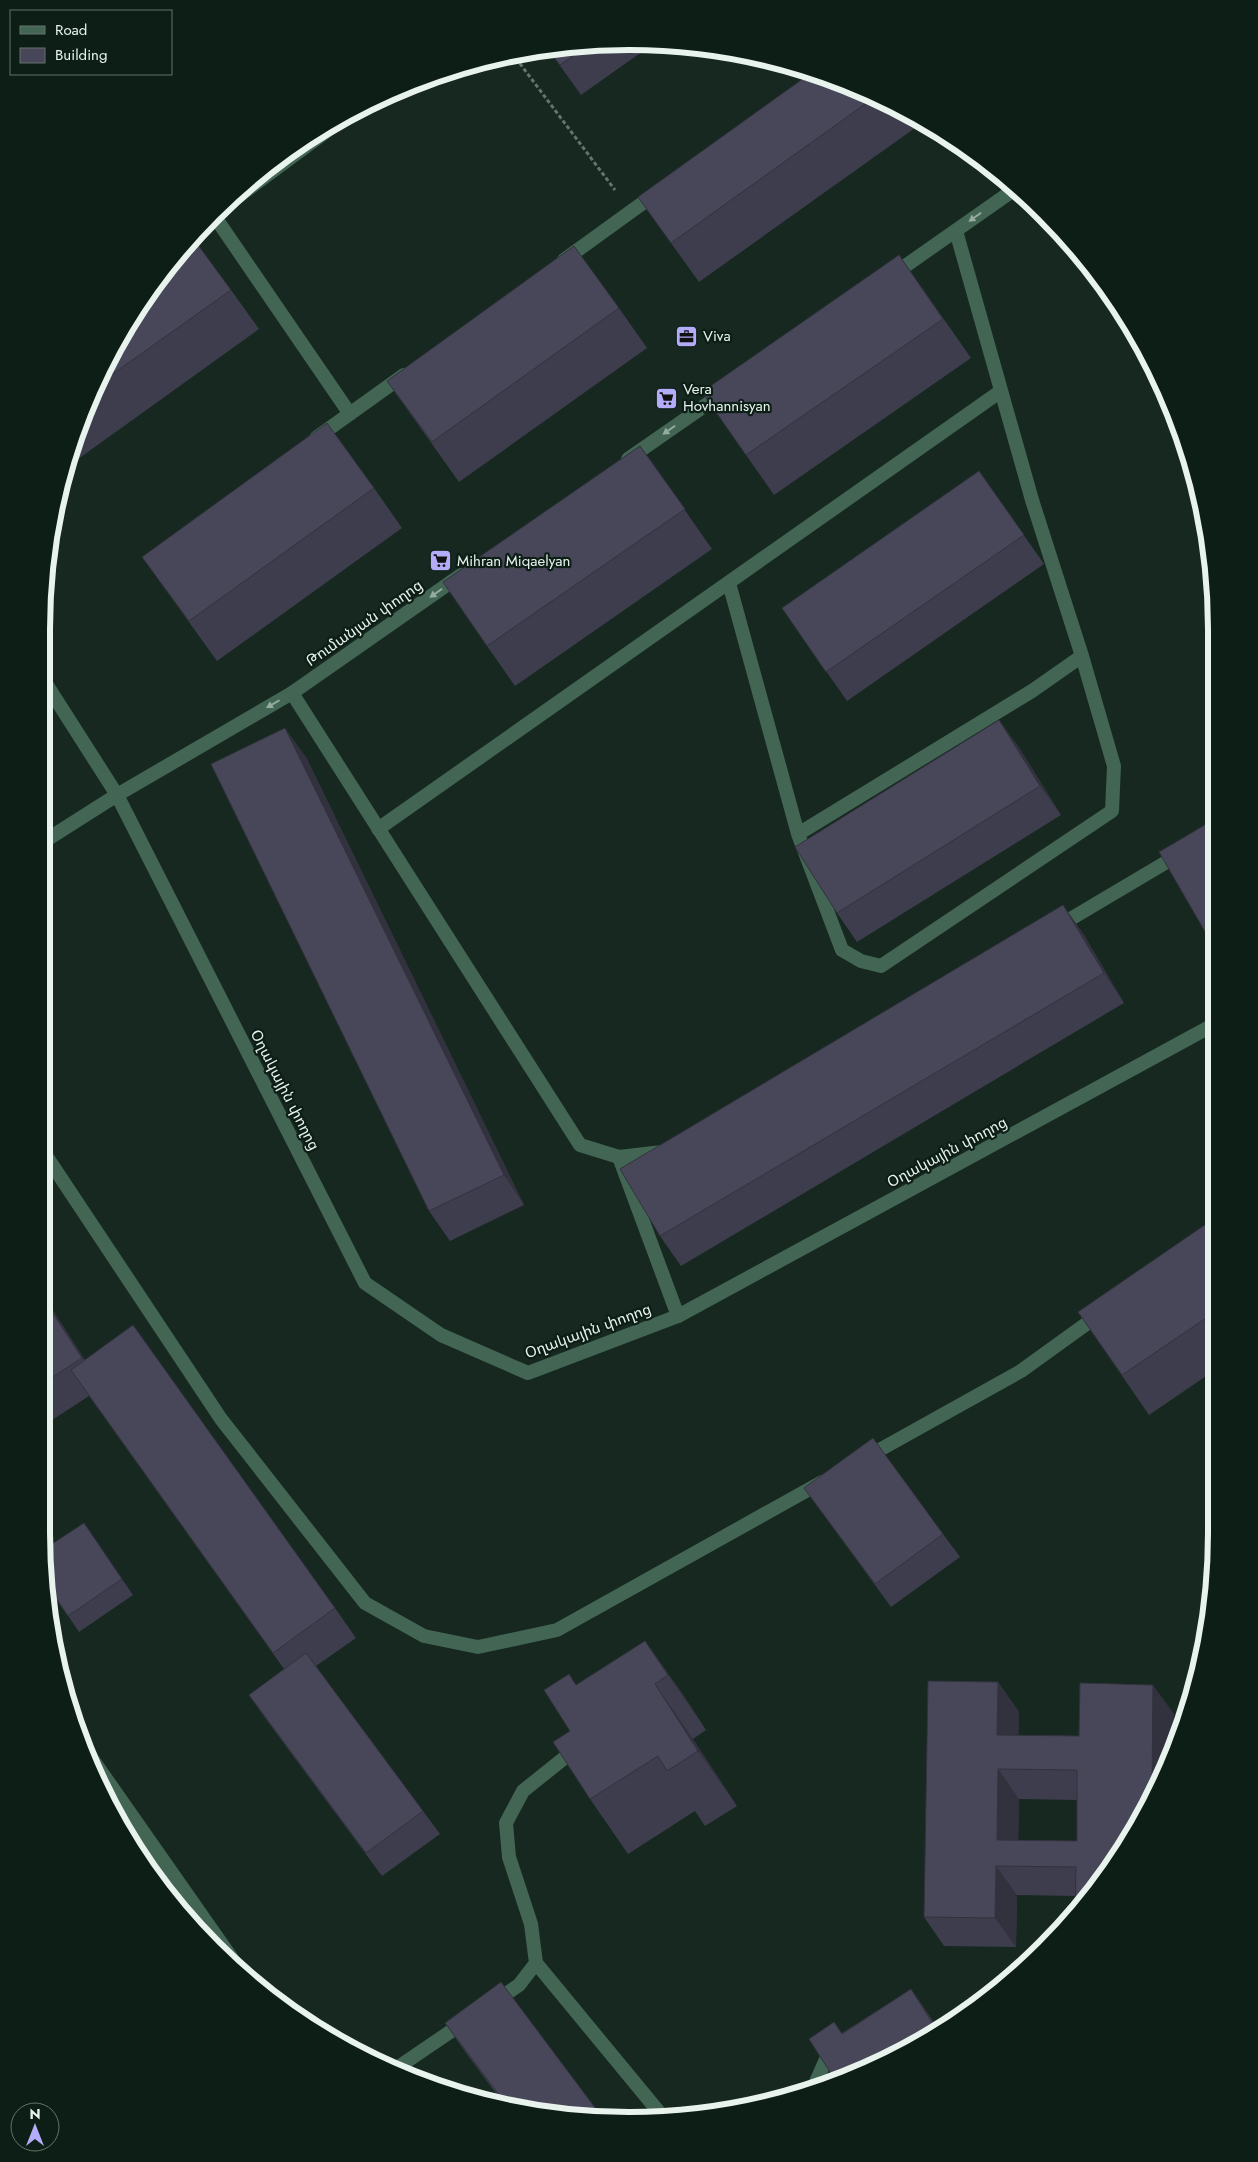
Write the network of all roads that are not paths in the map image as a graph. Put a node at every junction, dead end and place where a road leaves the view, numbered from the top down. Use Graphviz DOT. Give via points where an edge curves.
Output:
graph roads {
  1 [pos="670,183"];
  2 [pos="1010,193"];
  3 [pos="218,222"];
  4 [pos="956,231"];
  5 [pos="551,269"];
  6 [pos="882,282"];
  7 [pos="414,367"];
  8 [pos="734,385"];
  9 [pos="1002,391"];
  10 [pos="350,414"];
  11 [pos="304,448"];
  12 [pos="620,465"];
  13 [pos="472,568"];
  14 [pos="728,583"];
  15 [pos="1082,656"];
  16 [pos="50,690"];
  17 [pos="292,693"];
  18 [pos="117,795"];
  19 [pos="378,829"];
  20 [pos="798,834"];
  21 [pos="50,838"];
  22 [pos="1190,848"];
  23 [pos="1044,935"];
  24 [pos="1208,1028"];
  25 [pos="674,1151"];
  26 [pos="619,1157"];
  27 [pos="50,1162"];
  28 [pos="1114,1303"];
  29 [pos="678,1316"];
  30 [pos="849,1467"];
  31 [pos="832,1477"];
  32 [pos="568,1755"];
  33 [pos="103,1775"];
  34 [pos="221,1943"];
  35 [pos="536,1963"];
  36 [pos="846,2045"];
  37 [pos="401,2065"];
  38 [pos="817,2080"];
  39 [pos="657,2111"];
  1 -- 5 [label="street"];
  2 -- 4 [label="street, one-way"];
  3 -- 10 [label="street"];
  4 -- 6 [label="street"];
  4 -- 9 [label="street"];
  7 -- 10 [label="street"];
  8 -- 12 [label="street, one-way"];
  9 -- 14 [label="street"];
  9 -- 15 [label="street" via="1032,500"];
  10 -- 11 [label="street"];
  13 -- 17 [label="street, Թումանյան փողոց, one-way"];
  14 -- 19 [label="street"];
  14 -- 20 [label="street"];
  15 -- 20 [label="street" via="1032,691"];
  15 -- 20 [label="street" via="1114,766 1112,812 881,966 862,961 842,950"];
  16 -- 18 [label="street, Օղակային փողոց"];
  17 -- 18 [label="street, Թումանյան փողոց, one-way"];
  17 -- 19 [label="street"];
  18 -- 21 [label="street, Թումանյան փողոց"];
  18 -- 29 [label="street, Օղակային փողոց" via="365,1282 441,1335 528,1373"];
  19 -- 26 [label="street" via="580,1145"];
  22 -- 23 [label="street"];
  24 -- 29 [label="street, Օղակային փողոց"];
  25 -- 26 [label="street"];
  26 -- 29 [label="street"];
  27 -- 31 [label="street" via="221,1419 365,1603 424,1636 478,1647 557,1630"];
  28 -- 30 [label="street" via="1021,1371"];
  32 -- 35 [label="street" via="524,1791 506,1823 509,1857 530,1924"];
  33 -- 34 [label="street"];
  35 -- 37 [label="street" via="519,1986"];
  35 -- 39 [label="street"];
  36 -- 38 [label="street" via="827,2057"];
}
